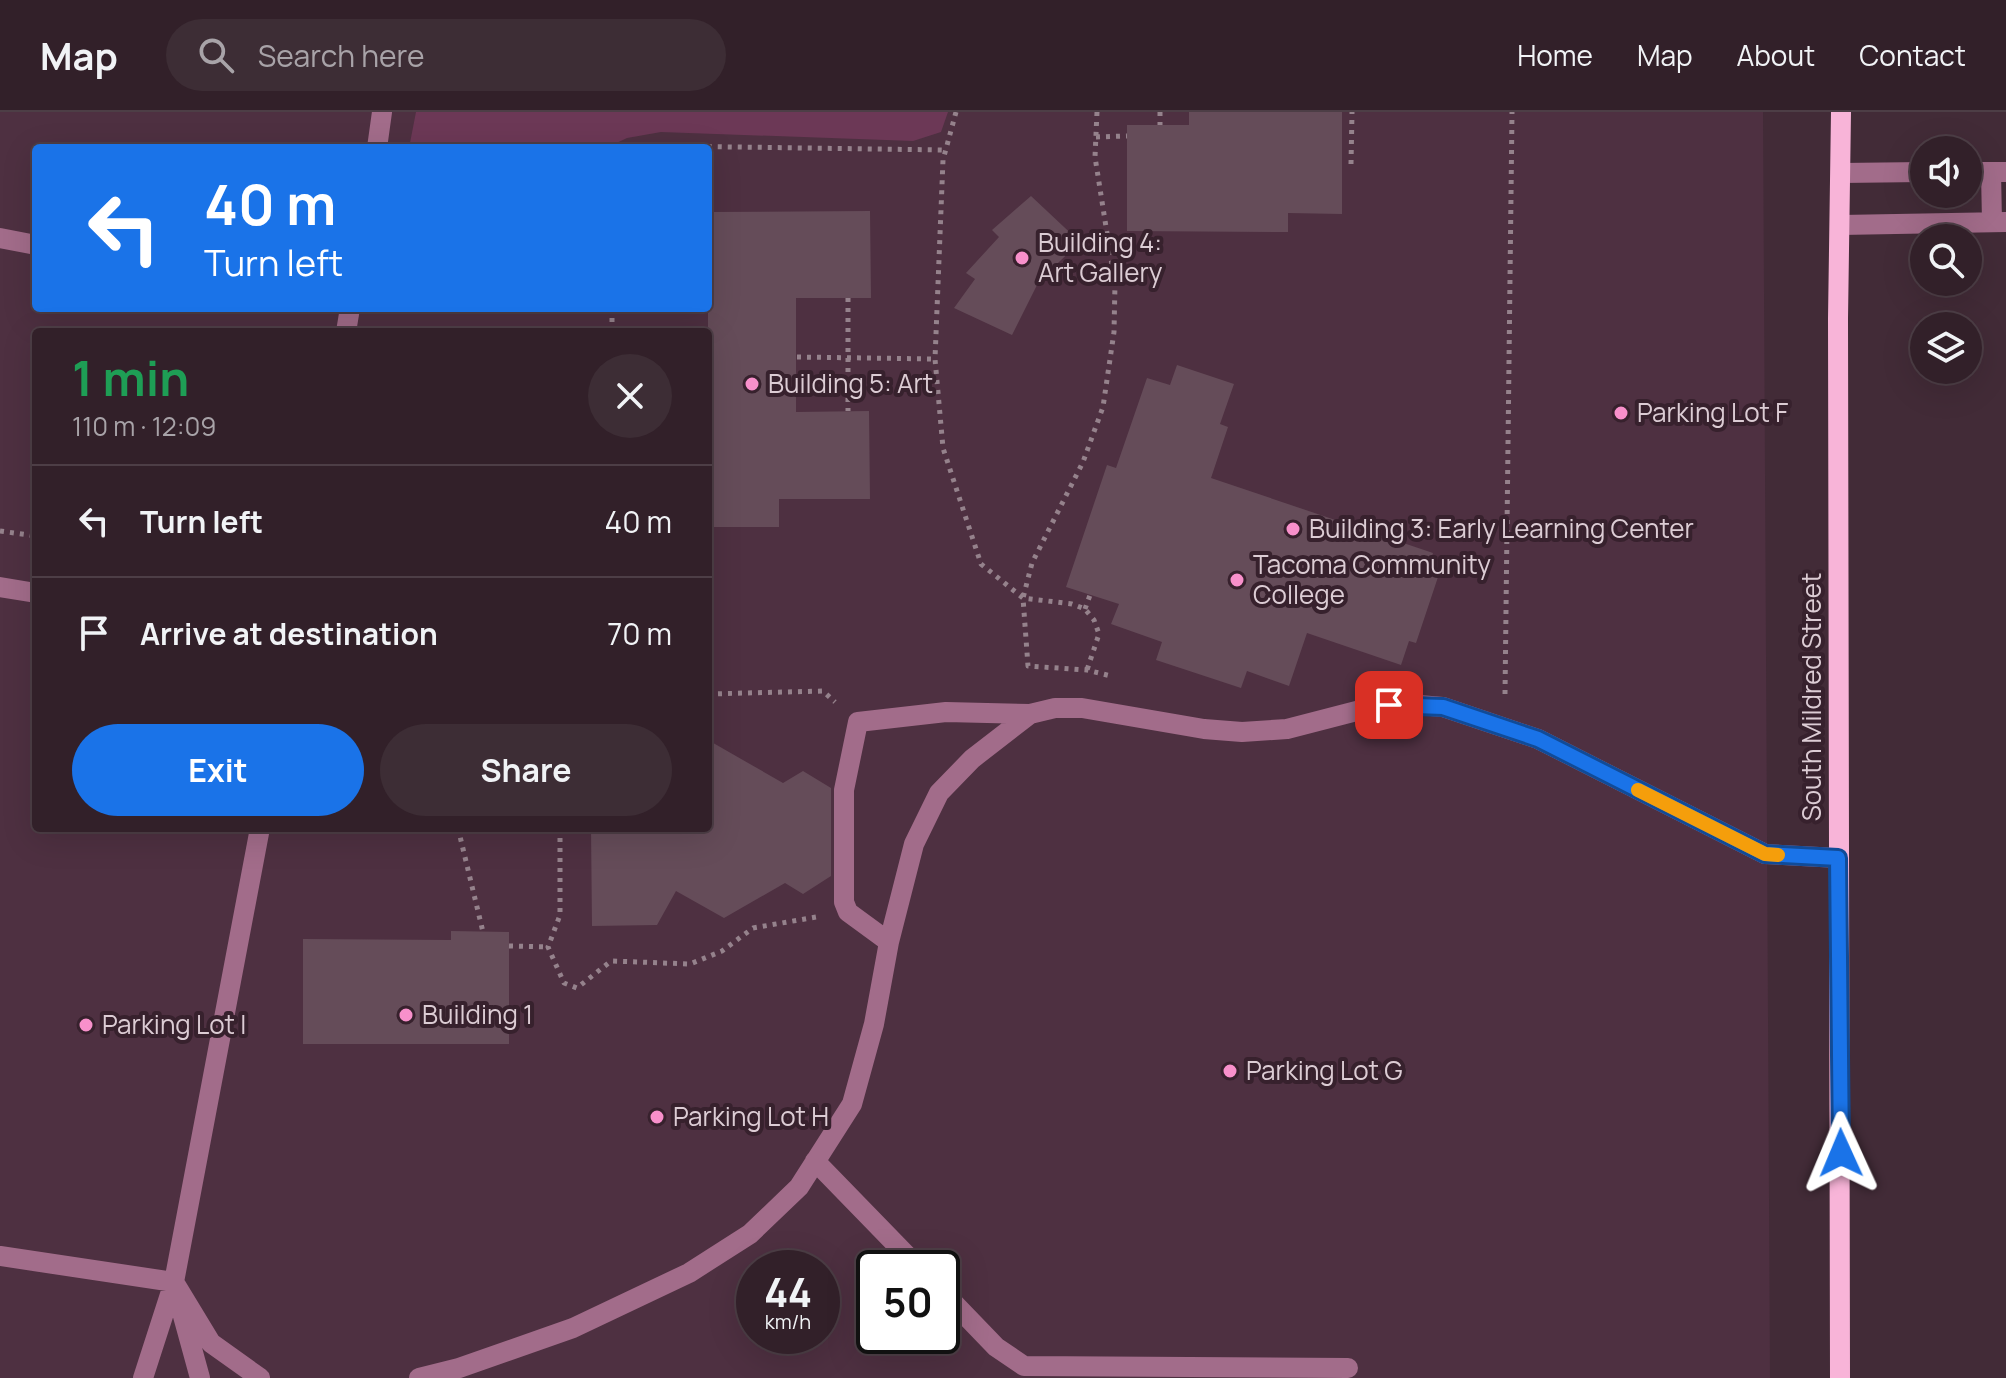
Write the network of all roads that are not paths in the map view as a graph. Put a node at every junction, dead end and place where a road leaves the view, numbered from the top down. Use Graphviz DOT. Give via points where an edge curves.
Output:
graph roads {
  1 [pos="382,112"];
  2 [pos="1841,112"];
  3 [pos="378,144"];
  4 [pos="1910,172"];
  5 [pos="1999,172"];
  6 [pos="1841,173"];
  7 [pos="1999,222"];
  8 [pos="1841,225"];
  9 [pos="0,238"];
  10 [pos="32,244"];
  11 [pos="0,587"];
  12 [pos="32,592"];
  13 [pos="1030,714"];
  14 [pos="259,832"];
  15 [pos="1838,858"];
  16 [pos="889,942"];
  17 [pos="815,1161"];
  18 [pos="902,1250"];
  19 [pos="0,1256"];
  20 [pos="174,1282"];
  21 [pos="960,1310"];
  22 [pos="1348,1368"];
  23 [pos="143,1378"];
  24 [pos="200,1378"];
  25 [pos="260,1378"];
  26 [pos="419,1378"];
  27 [pos="1840,1378"];
  1 -- 3 [label="lane"];
  2 -- 6 [label="main road, South Mildred Street"];
  4 -- 6 [label="lane"];
  5 -- 7 [label="lane"];
  6 -- 8 [label="main road, South Mildred Street"];
  7 -- 8 [label="lane"];
  8 -- 15 [label="main road, South Mildred Street"];
  9 -- 10 [label="lane"];
  11 -- 12 [label="lane"];
  13 -- 15 [label="lane" via="1082,708 1242,732 1287,729 1372,707 1443,707 1538,739 1765,854"];
  13 -- 16 [label="lane" via="972,759 939,793 914,844"];
  13 -- 16 [label="lane" via="946,712 858,722 844,790 844,902 848,912"];
  14 -- 20 [label="lane"];
  15 -- 27 [label="main road, South Mildred Street"];
  16 -- 17 [label="lane" via="852,1104"];
  17 -- 18 [label="lane"];
  17 -- 26 [label="lane" via="799,1187 750,1234 689,1273 573,1328"];
  19 -- 20 [label="lane"];
  20 -- 23 [label="lane"];
  20 -- 24 [label="lane"];
  20 -- 25 [label="lane" via="211,1343"];
  21 -- 22 [label="lane" via="996,1347 1024,1366"];
}
